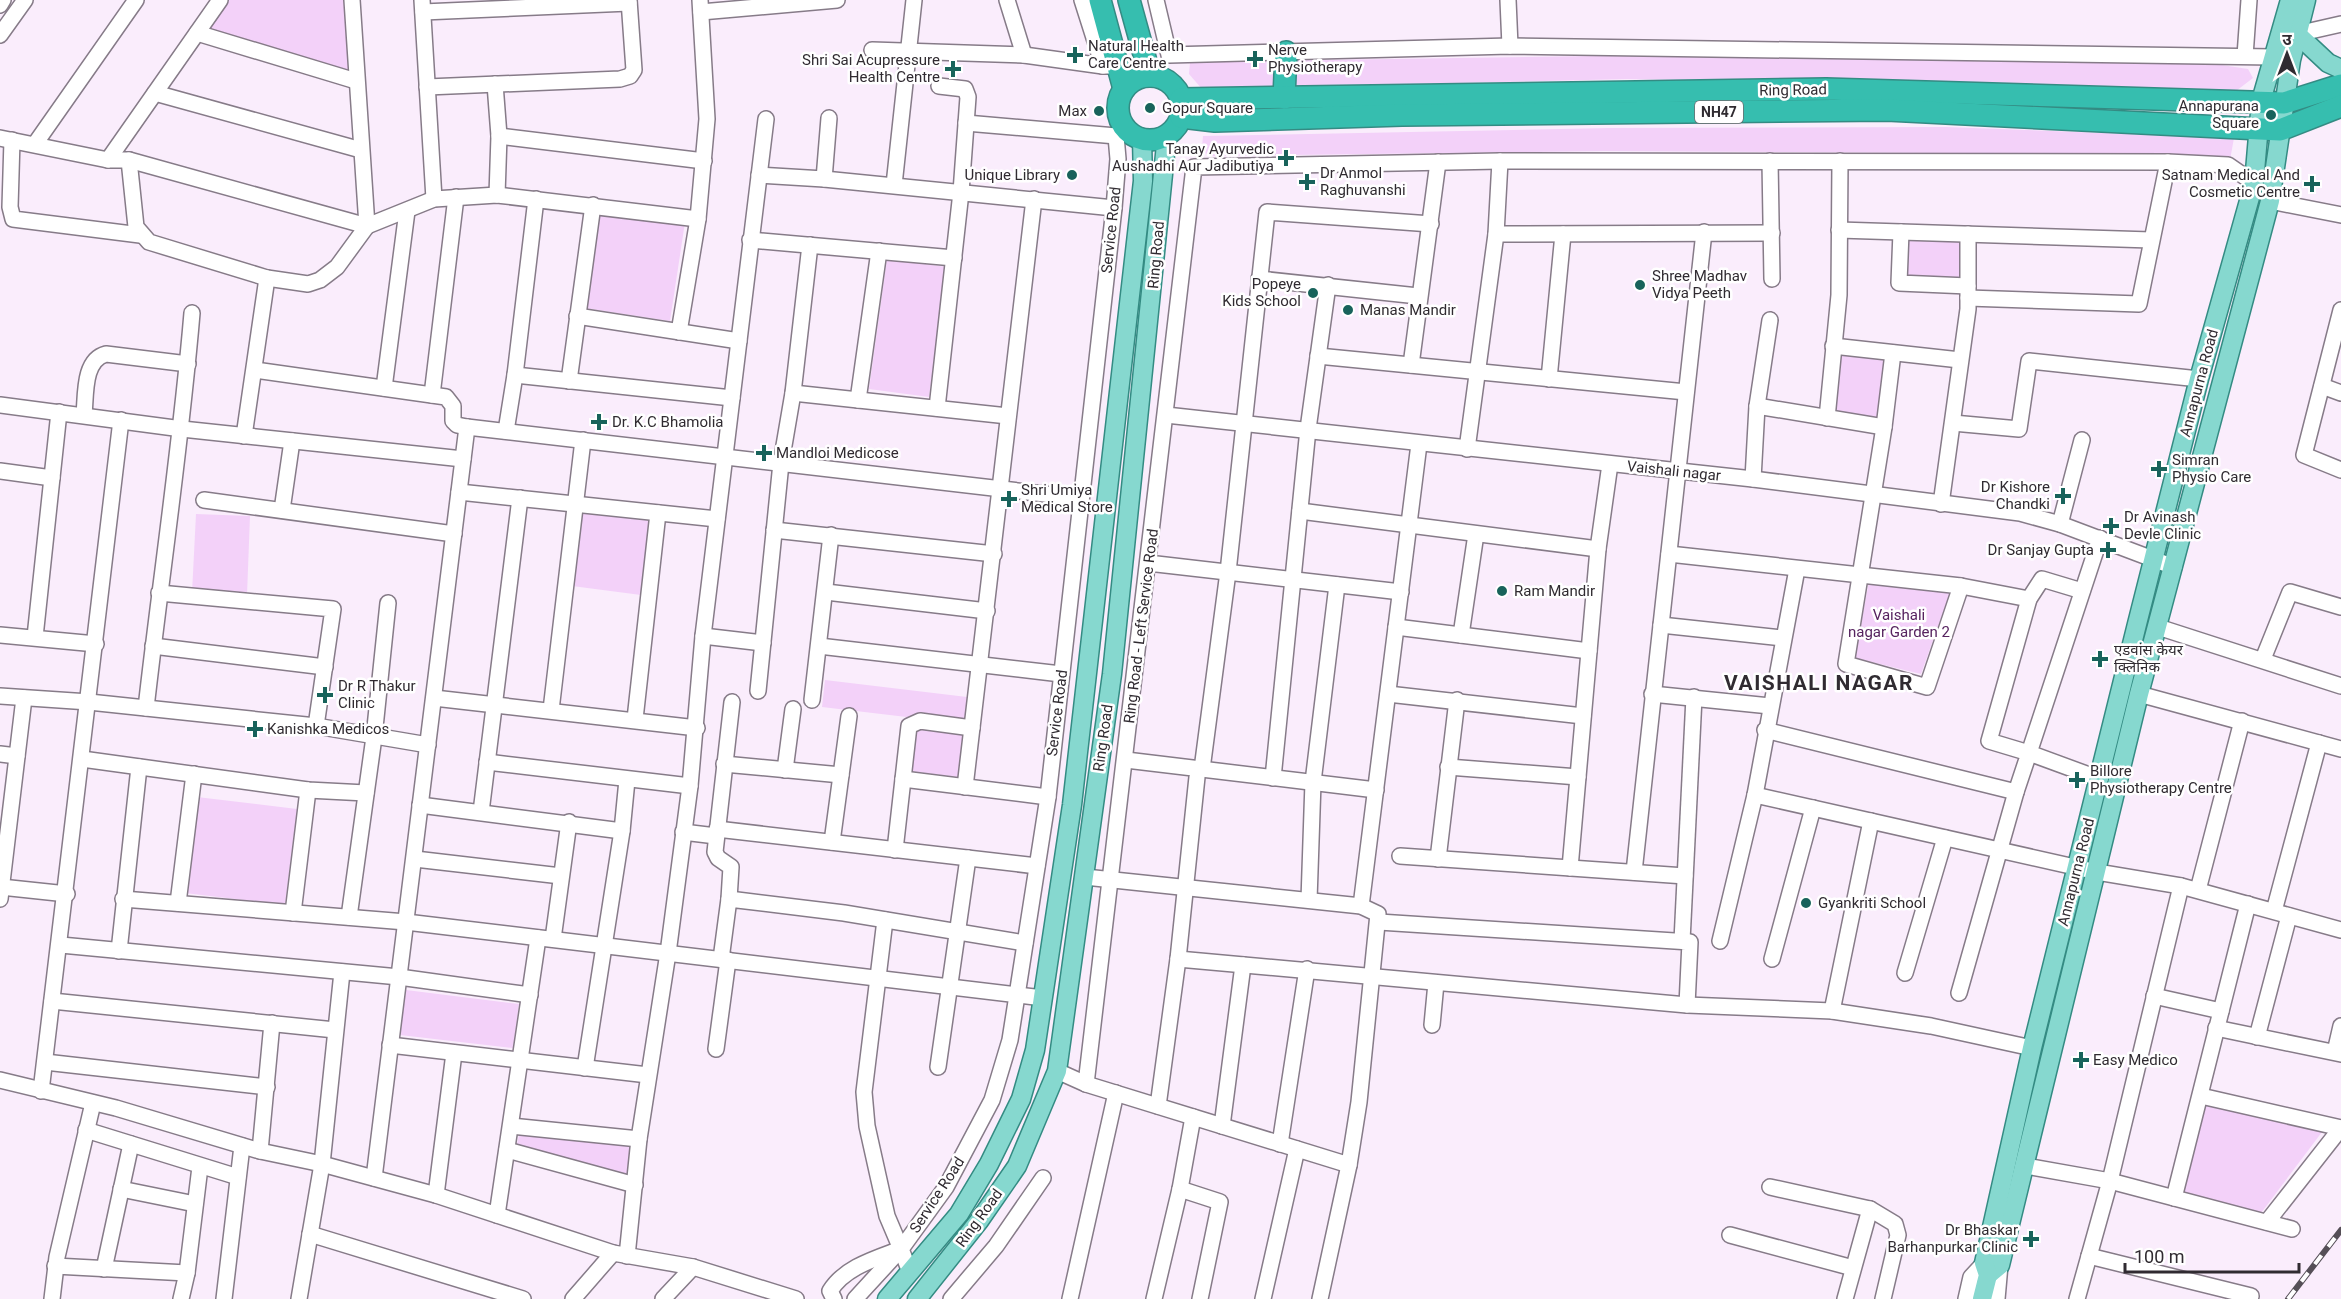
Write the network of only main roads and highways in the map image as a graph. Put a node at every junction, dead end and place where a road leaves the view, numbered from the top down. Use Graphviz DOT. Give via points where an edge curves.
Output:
graph roads {
  1 [pos="1100,0"];
  2 [pos="1128,0"];
  3 [pos="2290,0"];
  4 [pos="2306,0"];
  5 [pos="2298,34"];
  6 [pos="1286,52"];
  7 [pos="2341,69"];
  8 [pos="1150,76"];
  9 [pos="2341,85"];
  10 [pos="1124,89"];
  11 [pos="1284,98"];
  12 [pos="2261,101"];
  13 [pos="2283,103"];
  14 [pos="2341,106"];
  15 [pos="1181,108"];
  16 [pos="2258,127"];
  17 [pos="2280,130"];
  18 [pos="1129,135"];
  19 [pos="1167,135"];
  20 [pos="910,1272"];
  21 [pos="1988,1277"];
  22 [pos="922,1292"];
  23 [pos="887,1299"];
  1 -- 10 [label="highway" via="1110,66"];
  2 -- 8 [label="highway"];
  3 -- 12 [label="main road"];
  4 -- 5 [label="main road"];
  5 -- 7 [label="main road" via="2328,63"];
  5 -- 13 [label="main road"];
  6 -- 11 [label="highway"];
  8 -- 10 [label="highway" via="1131,82"];
  8 -- 15 [label="highway" via="1167,80"];
  9 -- 13 [label="highway"];
  10 -- 18 [label="highway" via="1118,111"];
  11 -- 12 [label="highway, Ring Road" via="1826,89"];
  11 -- 15 [label="highway, Ring Road"];
  12 -- 13 [label="highway, Ring Road"];
  12 -- 16 [label="main road, Annapurna Road"];
  13 -- 17 [label="main road, Annapurna Road"];
  14 -- 17 [label="highway"];
  15 -- 16 [label="highway, Ring Road / NH47" via="1215,122 1402,115 1887,110"];
  15 -- 19 [label="highway" via="1176,126"];
  16 -- 17 [label="highway, Ring Road"];
  16 -- 21 [label="main road, Annapurna Road" via="2254,183 2199,380 2032,1048"];
  17 -- 21 [label="main road, Annapurna Road" via="2270,201 2139,694 2026,1166"];
  18 -- 19 [label="highway"];
  18 -- 20 [label="main road, Ring Road" via="1143,181 1072,805 1035,1050 1021,1099 989,1164 959,1214"];
  19 -- 22 [label="main road, Ring Road" via="1113,662 1057,1071 1017,1166"];
  20 -- 22 [label="main road"];
  20 -- 23 [label="main road, Ring Road"];
}
